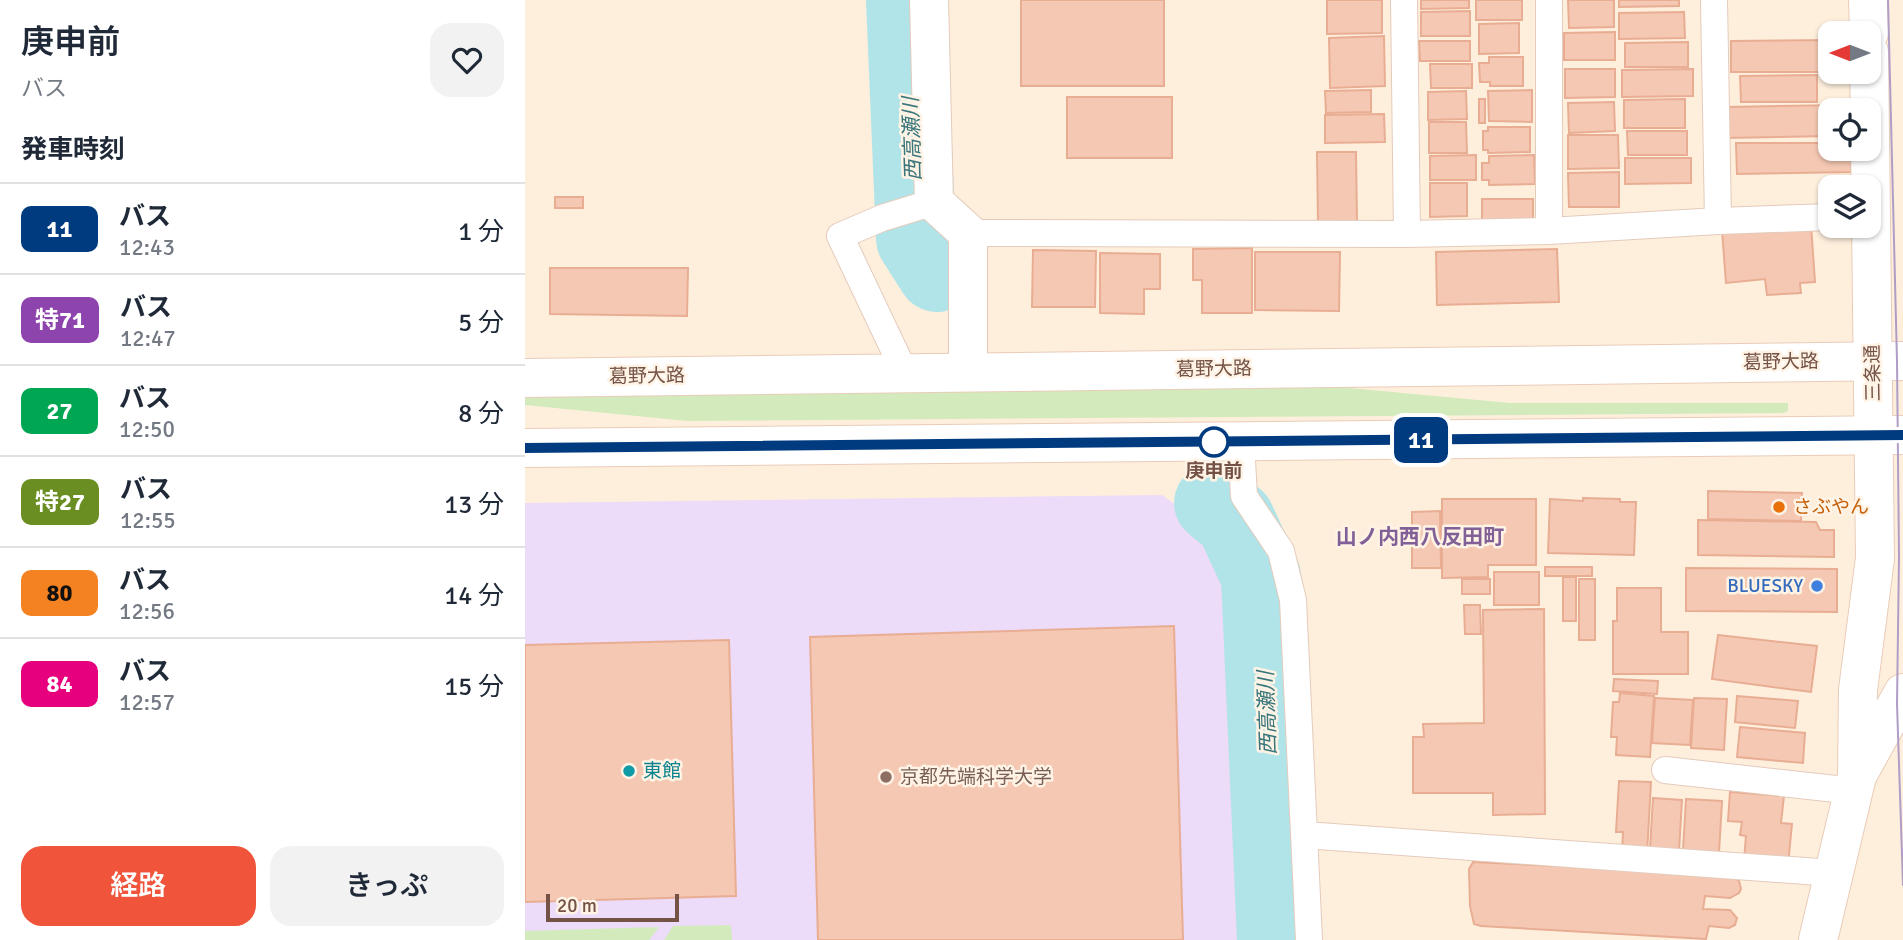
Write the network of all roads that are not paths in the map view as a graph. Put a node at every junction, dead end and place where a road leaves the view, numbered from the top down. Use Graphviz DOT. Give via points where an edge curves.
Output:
graph roads {
  1 [pos="929,0"];
  2 [pos="1403,0"];
  3 [pos="1549,0"];
  4 [pos="1714,0"];
  5 [pos="1868,0"];
  6 [pos="1869,21"];
  7 [pos="1869,84"];
  8 [pos="1870,175"];
  9 [pos="934,202"];
  10 [pos="1818,218"];
  11 [pos="1718,220"];
  12 [pos="1549,231"];
  13 [pos="968,233"];
  14 [pos="1407,234"];
  15 [pos="1873,238"];
  16 [pos="1888,361"];
  17 [pos="968,372"];
  18 [pos="905,373"];
  19 [pos="525,378"];
  20 [pos="1888,436"];
  21 [pos="1241,442"];
  22 [pos="525,448"];
  23 [pos="1903,693"];
  24 [pos="1665,770"];
  25 [pos="1856,783"];
  26 [pos="1305,835"];
  27 [pos="1833,873"];
  28 [pos="1309,940"];
  29 [pos="1818,940"];
  1 -- 9 [label="street"];
  2 -- 14 [label="lane"];
  3 -- 12 [label="lane"];
  4 -- 11 [label="lane"];
  5 -- 6 [label="street"];
  7 -- 8 [label="street, 三条通"];
  9 -- 13 [label="street"];
  9 -- 18 [label="lane" via="840,236"];
  10 -- 11 [label="lane"];
  11 -- 12 [label="lane"];
  12 -- 14 [label="lane"];
  13 -- 14 [label="lane"];
  13 -- 17 [label="street"];
  15 -- 16 [label="street, 三条通"];
  16 -- 17 [label="street, 葛野大路"];
  16 -- 20 [label="street, 三条通"];
  17 -- 18 [label="street, 葛野大路"];
  18 -- 19 [label="street, 葛野大路"];
  20 -- 21 [label="street"];
  20 -- 25 [label="street, 三条通" via="1858,690"];
  21 -- 22 [label="street"];
  21 -- 26 [label="lane" via="1244,496 1281,551 1293,600"];
  23 -- 25 [label="street, 三条通"];
  24 -- 25 [label="lane"];
  25 -- 27 [label="street, 三条通"];
  26 -- 27 [label="lane"];
  26 -- 28 [label="lane"];
  27 -- 29 [label="street, 三条通"];
}
